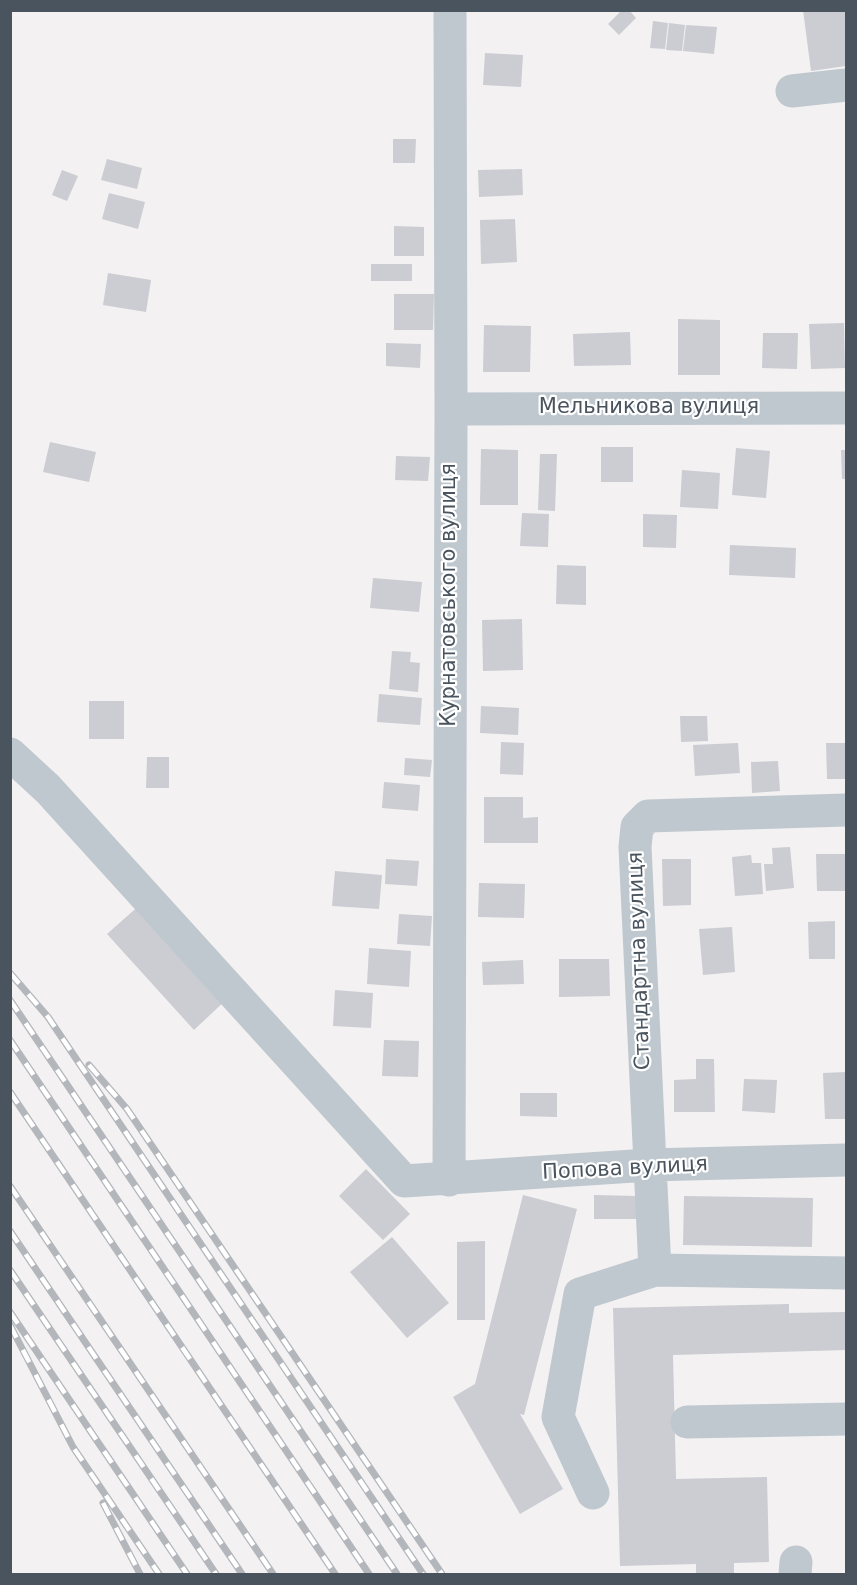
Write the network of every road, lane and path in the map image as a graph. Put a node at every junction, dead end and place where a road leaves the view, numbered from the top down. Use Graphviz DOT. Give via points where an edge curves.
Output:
graph roads {
  1 [pos="450,10"];
  2 [pos="846,85"];
  3 [pos="792,91"];
  4 [pos="846,408"];
  5 [pos="451,409"];
  6 [pos="10,754"];
  7 [pos="846,810"];
  8 [pos="846,1160"];
  9 [pos="649,1165"];
  10 [pos="449,1180"];
  11 [pos="655,1270"];
  12 [pos="846,1273"];
  13 [pos="846,1419"];
  14 [pos="687,1422"];
  15 [pos="593,1493"];
  1 -- 5 [label="street, Курнатовського вулиця"];
  2 -- 3 [label="street"];
  4 -- 5 [label="street, Мельникова вулиця"];
  5 -- 10 [label="street, Курнатовського вулиця"];
  6 -- 10 [label="street, Попова вулиця" via="48,789 404,1181"];
  7 -- 9 [label="street, Стандартна вулиця" via="648,816 637,827"];
  8 -- 9 [label="street, Попова вулиця"];
  9 -- 10 [label="street, Попова вулиця"];
  9 -- 11 [label="street, Стандартна вулиця"];
  11 -- 12 [label="street"];
  11 -- 15 [label="street" via="580,1294 558,1417"];
  13 -- 14 [label="street"];
}
